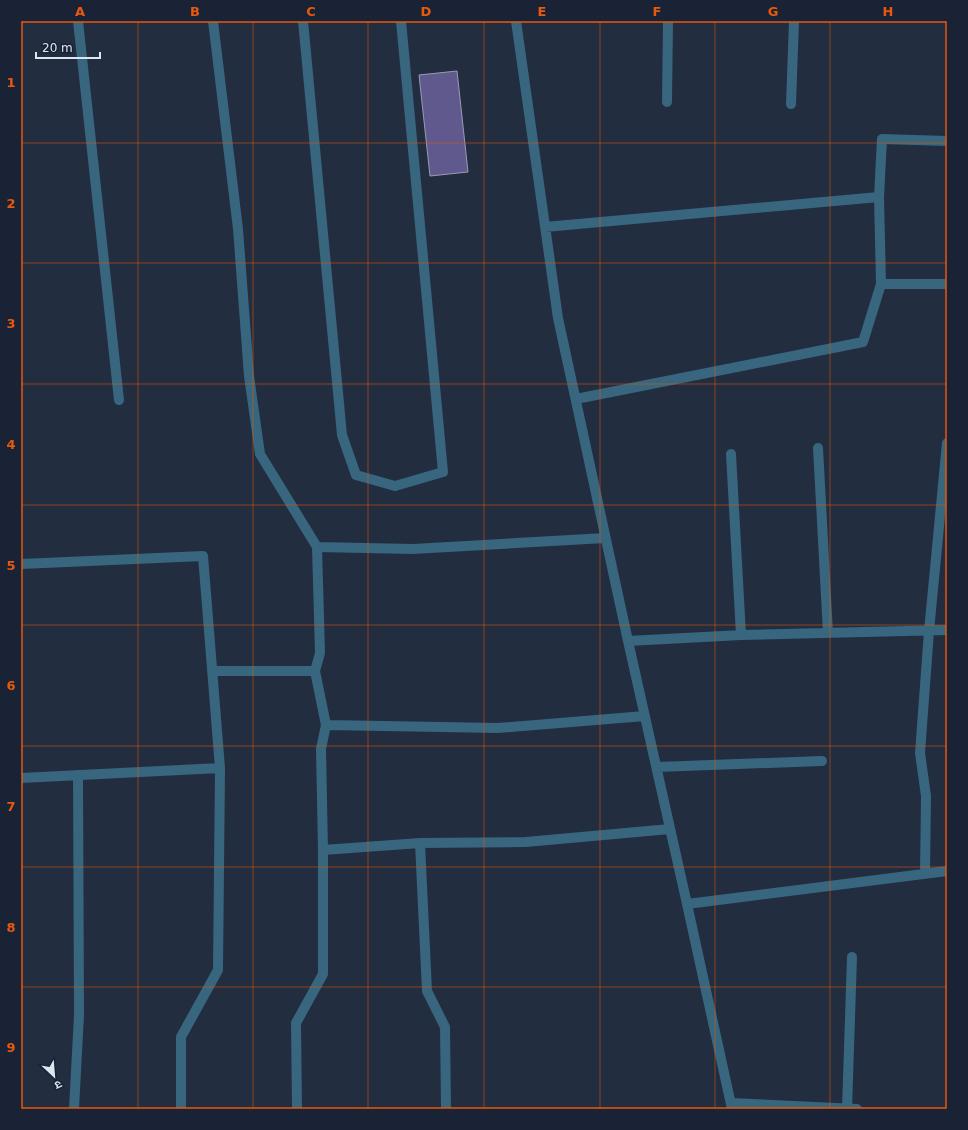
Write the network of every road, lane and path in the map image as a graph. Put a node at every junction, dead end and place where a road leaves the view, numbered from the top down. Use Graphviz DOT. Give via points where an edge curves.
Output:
graph roads {
  1 [pos="78,21"];
  2 [pos="213,21"];
  3 [pos="303,21"];
  4 [pos="401,21"];
  5 [pos="516,21"];
  6 [pos="668,21"];
  7 [pos="794,21"];
  8 [pos="667,102"];
  9 [pos="791,104"];
  10 [pos="947,141"];
  11 [pos="879,196"];
  12 [pos="545,227"];
  13 [pos="881,284"];
  14 [pos="947,284"];
  15 [pos="576,399"];
  16 [pos="119,400"];
  17 [pos="947,443"];
  18 [pos="818,448"];
  19 [pos="731,454"];
  20 [pos="605,538"];
  21 [pos="317,547"];
  22 [pos="21,564"];
  23 [pos="947,630"];
  24 [pos="929,631"];
  25 [pos="828,634"];
  26 [pos="741,635"];
  27 [pos="628,641"];
  28 [pos="212,671"];
  29 [pos="315,671"];
  30 [pos="645,716"];
  31 [pos="326,725"];
  32 [pos="822,761"];
  33 [pos="657,767"];
  34 [pos="220,768"];
  35 [pos="78,775"];
  36 [pos="21,778"];
  37 [pos="670,829"];
  38 [pos="420,843"];
  39 [pos="323,850"];
  40 [pos="947,871"];
  41 [pos="925,874"];
  42 [pos="687,904"];
  43 [pos="852,957"];
  44 [pos="731,1106"];
  45 [pos="847,1108"];
  46 [pos="74,1109"];
  47 [pos="181,1109"];
  48 [pos="297,1109"];
  49 [pos="446,1109"];
  50 [pos="857,1109"];
  1 -- 16 [label="street"];
  2 -- 21 [label="street" via="238,229 249,376 260,454"];
  3 -- 4 [label="street" via="342,435 356,475 395,486 443,472"];
  5 -- 12 [label="street"];
  6 -- 8 [label="street"];
  7 -- 9 [label="street"];
  10 -- 11 [label="street" via="882,139"];
  11 -- 12 [label="street"];
  11 -- 13 [label="street"];
  12 -- 15 [label="street" via="558,318"];
  13 -- 14 [label="street"];
  13 -- 15 [label="street" via="863,342"];
  15 -- 20 [label="street"];
  17 -- 24 [label="street"];
  18 -- 25 [label="street"];
  19 -- 26 [label="street"];
  20 -- 21 [label="street" via="413,549"];
  20 -- 27 [label="street"];
  21 -- 29 [label="street" via="320,653"];
  22 -- 28 [label="street" via="203,556"];
  23 -- 24 [label="street"];
  24 -- 25 [label="street"];
  24 -- 41 [label="street" via="920,754 926,796"];
  25 -- 26 [label="street"];
  26 -- 27 [label="street"];
  27 -- 30 [label="street"];
  28 -- 29 [label="street"];
  28 -- 34 [label="street"];
  29 -- 31 [label="street"];
  30 -- 31 [label="street" via="498,728"];
  30 -- 33 [label="street"];
  31 -- 39 [label="street" via="321,749"];
  32 -- 33 [label="street"];
  33 -- 37 [label="street"];
  34 -- 35 [label="street"];
  34 -- 47 [label="street" via="218,970 181,1037"];
  35 -- 36 [label="street"];
  35 -- 46 [label="street" via="79,1015"];
  37 -- 38 [label="street" via="526,842"];
  37 -- 42 [label="street"];
  38 -- 39 [label="street"];
  38 -- 49 [label="street" via="427,990 445,1027"];
  39 -- 48 [label="street" via="323,974 296,1023"];
  40 -- 41 [label="street"];
  41 -- 42 [label="street"];
  42 -- 44 [label="street"];
  43 -- 45 [label="street"];
  44 -- 45 [label="street"];
  45 -- 50 [label="street"];
}
